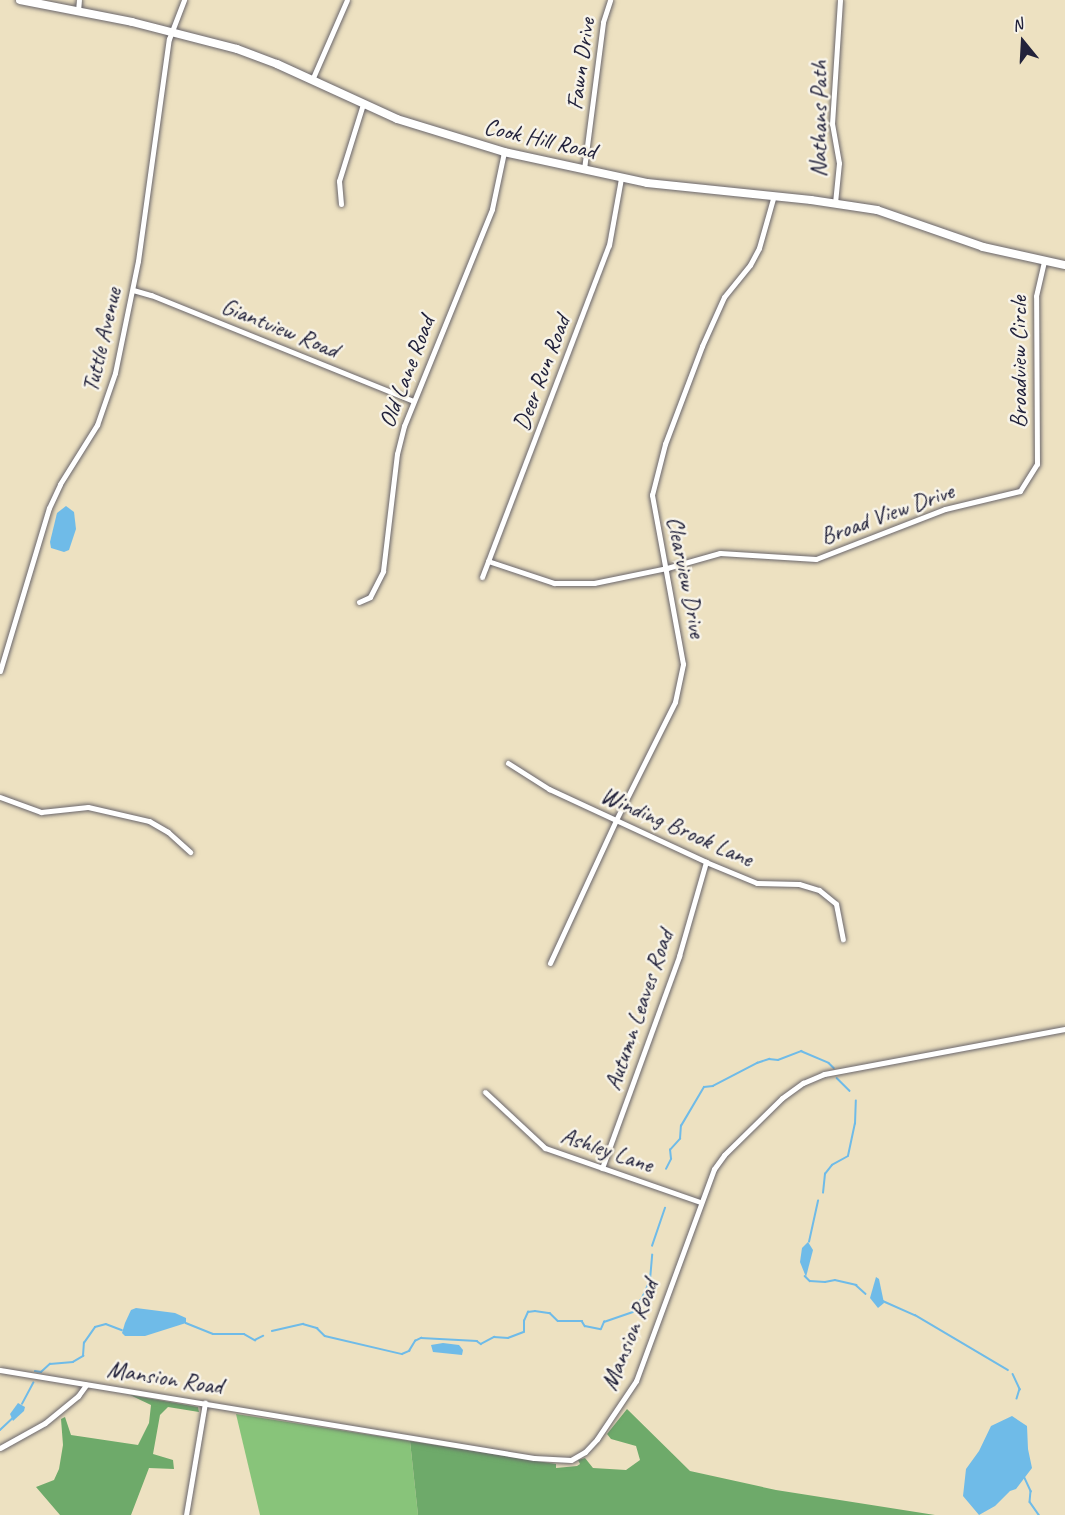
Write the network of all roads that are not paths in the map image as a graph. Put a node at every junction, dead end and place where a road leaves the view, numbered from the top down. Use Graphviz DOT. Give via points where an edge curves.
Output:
graph roads {
  1 [pos="20,0"];
  2 [pos="79,0"];
  3 [pos="184,0"];
  4 [pos="347,0"];
  5 [pos="610,0"];
  6 [pos="840,0"];
  7 [pos="78,10"];
  8 [pos="172,31"];
  9 [pos="312,80"];
  10 [pos="363,104"];
  11 [pos="504,152"];
  12 [pos="584,170"];
  13 [pos="621,178"];
  14 [pos="774,195"];
  15 [pos="835,203"];
  16 [pos="341,204"];
  17 [pos="1044,260"];
  18 [pos="1065,265"];
  19 [pos="133,290"];
  20 [pos="413,401"];
  21 [pos="1037,464"];
  22 [pos="488,561"];
  23 [pos="667,568"];
  24 [pos="482,577"];
  25 [pos="359,602"];
  26 [pos="0,671"];
  27 [pos="508,763"];
  28 [pos="0,797"];
  29 [pos="616,820"];
  30 [pos="190,852"];
  31 [pos="706,862"];
  32 [pos="843,939"];
  33 [pos="550,963"];
  34 [pos="1065,1029"];
  35 [pos="485,1092"];
  36 [pos="602,1168"];
  37 [pos="700,1202"];
  38 [pos="0,1370"];
  39 [pos="86,1385"];
  40 [pos="205,1403"];
  41 [pos="0,1448"];
  42 [pos="186,1515"];
  1 -- 7 [label="street, Cook Hill Road"];
  2 -- 7 [label="street"];
  3 -- 8 [label="street, Tuttle Avenue"];
  4 -- 9 [label="street"];
  5 -- 12 [label="street, Fawn Drive" via="603,22"];
  6 -- 15 [label="street, Nathans Path" via="832,124 839,163"];
  7 -- 8 [label="street, Cook Hill Road"];
  8 -- 9 [label="street, Cook Hill Road" via="251,54"];
  8 -- 19 [label="street, Tuttle Avenue"];
  9 -- 10 [label="street, Cook Hill Road"];
  10 -- 11 [label="street, Cook Hill Road" via="427,130"];
  10 -- 16 [label="street" via="339,181"];
  11 -- 12 [label="street, Cook Hill Road"];
  11 -- 20 [label="street, Old Lane Road" via="492,209"];
  12 -- 13 [label="street, Cook Hill Road"];
  13 -- 14 [label="street, Cook Hill Road"];
  13 -- 22 [label="street, Deer Run Road" via="609,245"];
  14 -- 15 [label="street, Cook Hill Road"];
  14 -- 23 [label="street, Clearview Drive" via="759,248 724,297 665,444 652,495"];
  15 -- 17 [label="street, Cook Hill Road" via="887,213 983,247"];
  17 -- 18 [label="street, Cook Hill Road"];
  17 -- 21 [label="street, Broadview Circle" via="1036,296"];
  19 -- 20 [label="street, Giantview Road"];
  19 -- 26 [label="street, Tuttle Avenue" via="107,400 49,508"];
  20 -- 25 [label="street, Old Lane Road" via="397,454 383,571 370,597"];
  21 -- 23 [label="street, Broad View Drive" via="1020,490 945,509 816,559 720,553"];
  22 -- 23 [label="street, Broad View Drive" via="554,583 594,583"];
  22 -- 24 [label="street, Deer Run Road"];
  23 -- 29 [label="street, Clearview Drive" via="683,664 675,702"];
  27 -- 29 [label="street, Winding Brook Lane" via="549,789"];
  28 -- 30 [label="street" via="41,812 88,807 149,820"];
  29 -- 31 [label="street, Winding Brook Lane"];
  29 -- 33 [label="street, Clearview Drive"];
  31 -- 32 [label="street, Winding Brook Lane" via="757,883 799,884 819,890 836,904"];
  31 -- 36 [label="street, Autumn Leaves Road" via="679,956"];
  34 -- 37 [label="street, Mansion Road" via="840,1071 803,1083 782,1098 724,1155"];
  35 -- 36 [label="street, Ashley Lane" via="545,1148"];
  36 -- 37 [label="street, Ashley Lane"];
  37 -- 40 [label="street, Mansion Road" via="636,1381 597,1439 575,1459 543,1459"];
  38 -- 39 [label="street, Mansion Road"];
  39 -- 40 [label="street, Mansion Road"];
  39 -- 41 [label="street" via="45,1423"];
  40 -- 42 [label="street"];
}
